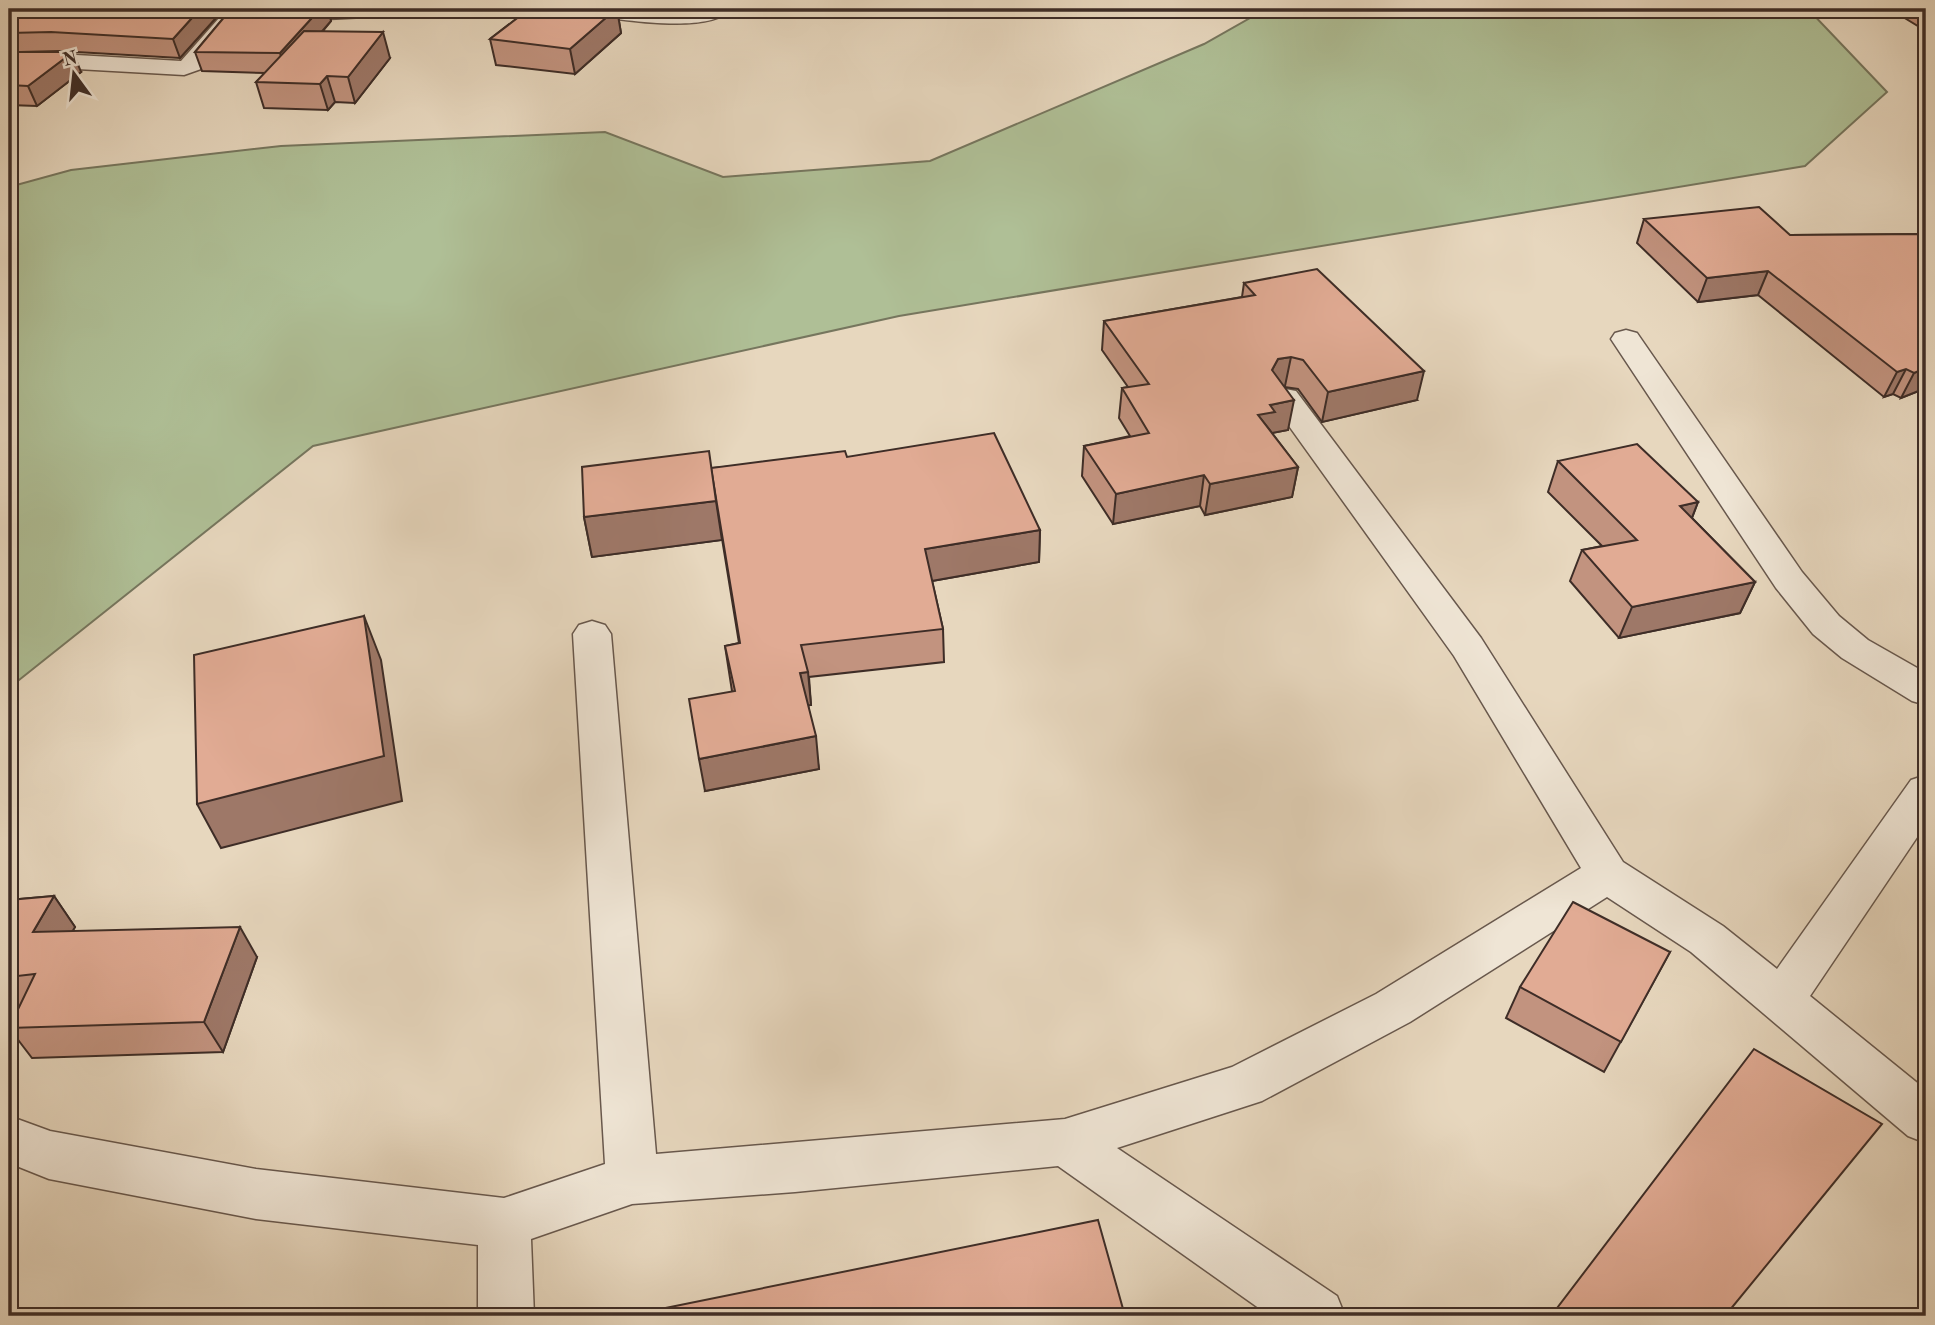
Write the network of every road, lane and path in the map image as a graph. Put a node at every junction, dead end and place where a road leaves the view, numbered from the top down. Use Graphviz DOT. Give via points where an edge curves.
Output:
graph roads {
  1 [pos="238,9"];
  2 [pos="271,9"];
  3 [pos="406,9"];
  4 [pos="589,9"];
  5 [pos="719,9"];
  6 [pos="9,62"];
  7 [pos="1626,340"];
  8 [pos="1285,398"];
  9 [pos="592,634"];
  10 [pos="1926,691"];
  11 [pos="1926,791"];
  12 [pos="1607,874"];
  13 [pos="1782,999"];
  14 [pos="1926,1120"];
  15 [pos="9,1139"];
  16 [pos="1065,1142"];
  17 [pos="632,1180"];
  18 [pos="505,1223"];
  19 [pos="506,1316"];
  20 [pos="1317,1316"];
  1 -- 6 [label="street" via="193,64 184,68"];
  2 -- 3 [label="street" via="306,14"];
  4 -- 5 [label="street" via="670,19"];
  7 -- 10 [label="street" via="1789,580 1826,625 1855,649"];
  8 -- 12 [label="street" via="1468,648"];
  9 -- 17 [label="street"];
  11 -- 13 [label="street"];
  12 -- 13 [label="street" via="1707,939"];
  12 -- 16 [label="street" via="1393,1008 1244,1085"];
  13 -- 14 [label="street"];
  15 -- 18 [label="street" via="49,1155 256,1194"];
  16 -- 17 [label="street"];
  16 -- 20 [label="street"];
  17 -- 18 [label="street"];
  18 -- 19 [label="street"];
}
